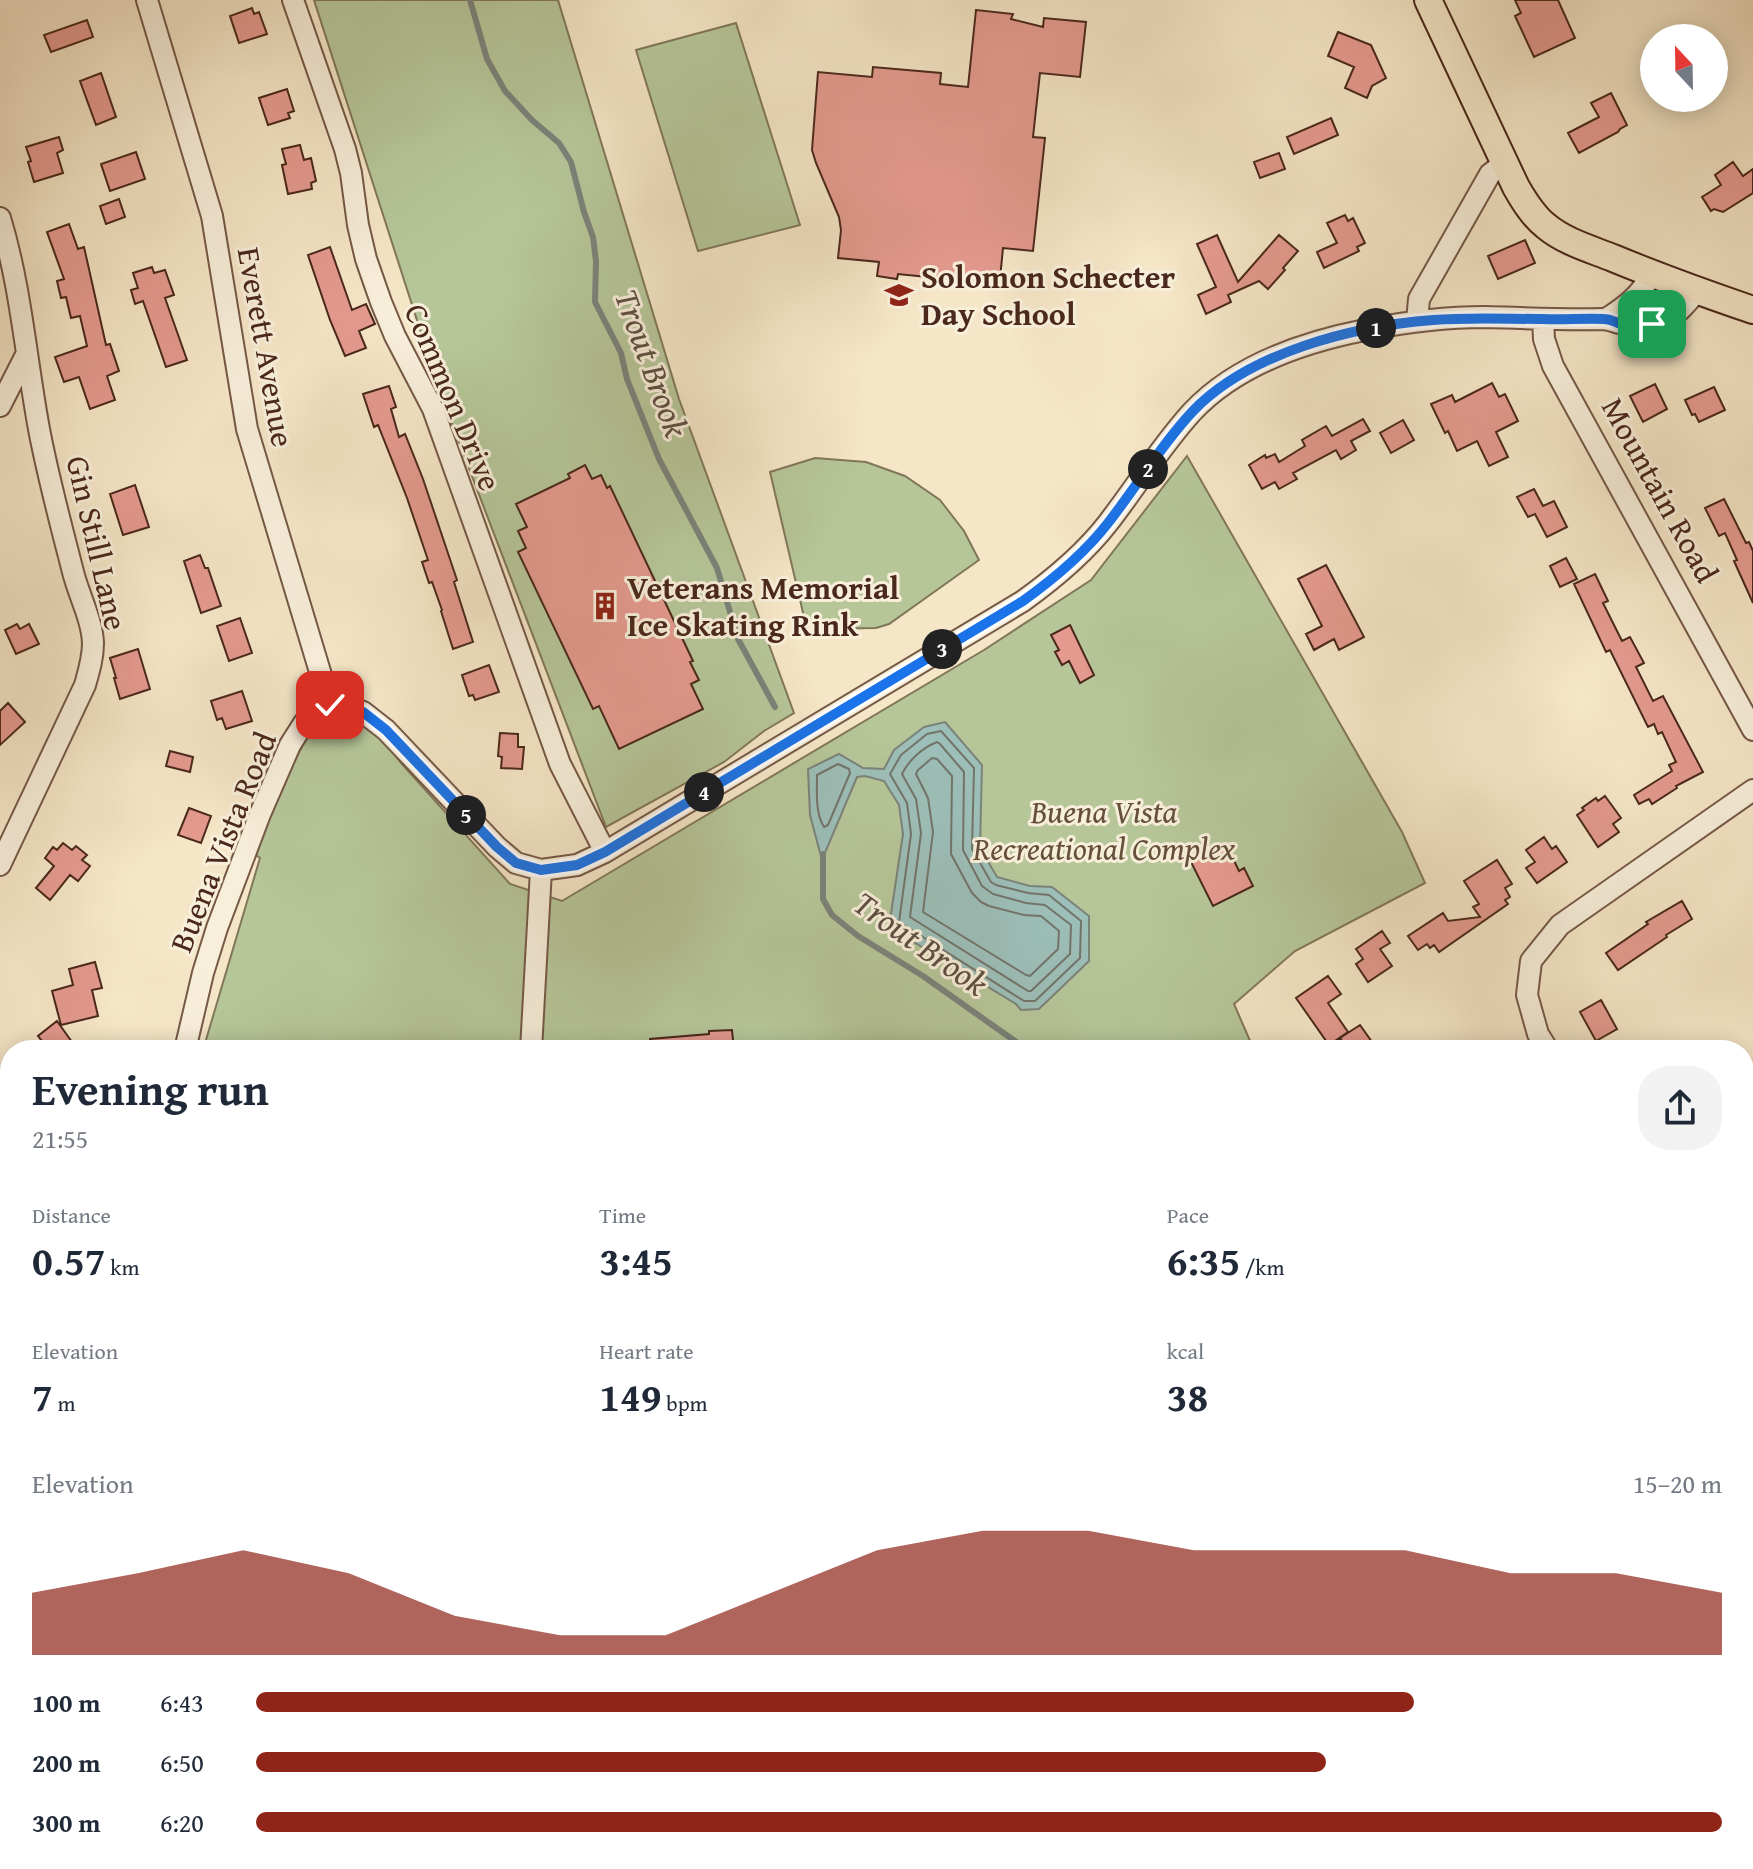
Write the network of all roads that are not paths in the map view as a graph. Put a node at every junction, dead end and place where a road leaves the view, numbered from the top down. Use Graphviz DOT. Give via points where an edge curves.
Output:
graph roads {
  1 [pos="147,0"];
  2 [pos="293,0"];
  3 [pos="1435,2"];
  4 [pos="1504,163"];
  5 [pos="0,218"];
  6 [pos="1652,274"];
  7 [pos="1708,295"];
  8 [pos="1753,310"];
  9 [pos="1543,319"];
  10 [pos="1606,319"];
  11 [pos="1417,321"];
  12 [pos="27,353"];
  13 [pos="0,406"];
  14 [pos="330,705"];
  15 [pos="1753,730"];
  16 [pos="1753,790"];
  17 [pos="605,852"];
  18 [pos="0,865"];
  19 [pos="541,870"];
  20 [pos="187,1040"];
  21 [pos="532,1040"];
  22 [pos="1542,1040"];
  1 -- 14 [label="street, Everett Avenue" via="212,216 247,429"];
  2 -- 17 [label="street, Common Drive" via="345,149 366,259 381,302 433,409 560,764"];
  3 -- 4 [label="main road"];
  4 -- 6 [label="main road" via="1544,225"];
  4 -- 11 [label="street" via="1490,174 1419,299"];
  5 -- 12 [label="street, Gin Still Lane"];
  6 -- 7 [label="main road"];
  6 -- 10 [label="street" via="1634,299"];
  7 -- 8 [label="main road"];
  7 -- 10 [label="street" via="1659,323"];
  9 -- 10 [label="street"];
  9 -- 11 [label="street"];
  9 -- 15 [label="street, Mountain Road" via="1553,366"];
  11 -- 17 [label="street" via="1316,343 1240,374 1193,411 1108,523 1058,575"];
  12 -- 13 [label="street"];
  12 -- 18 [label="street, Gin Still Lane" via="39,430 89,622 92,660"];
  14 -- 19 [label="street" via="363,712 497,847 516,863"];
  14 -- 20 [label="street, Buena Vista Road" via="304,723 260,814 217,928"];
  16 -- 22 [label="street" via="1560,925 1531,961 1527,995"];
  17 -- 19 [label="street" via="577,865"];
  19 -- 21 [label="street"];
}
